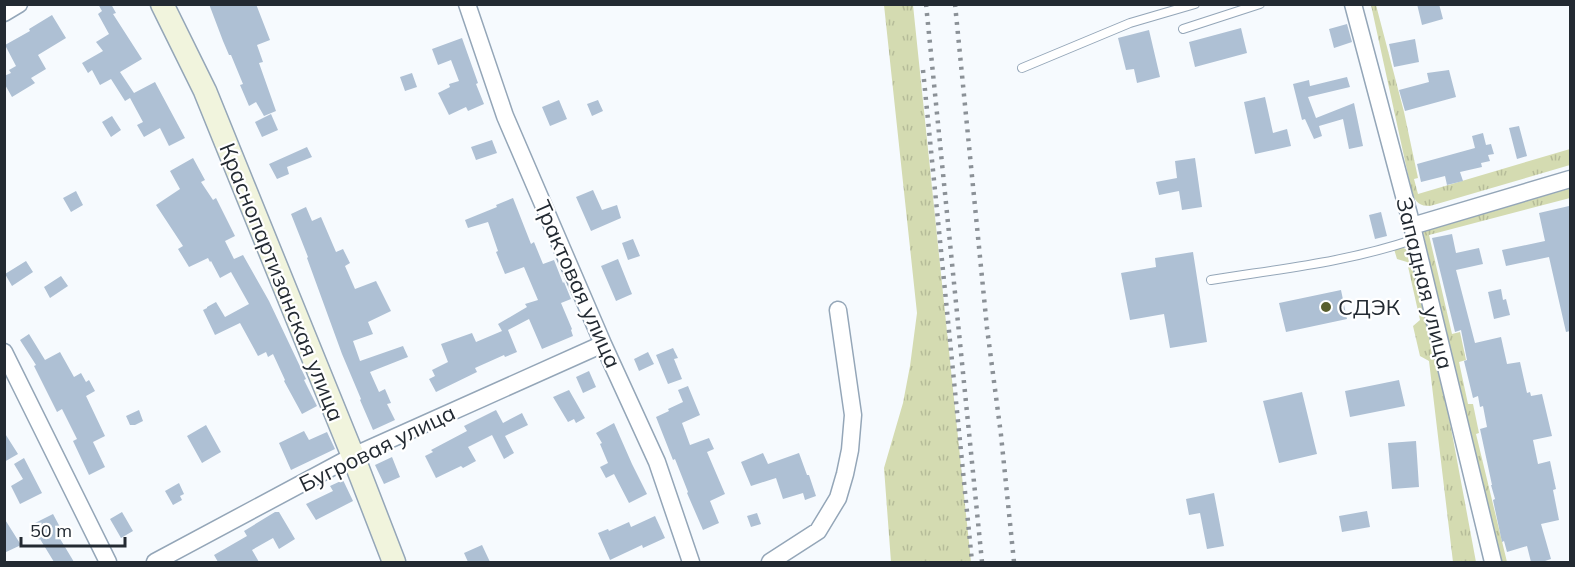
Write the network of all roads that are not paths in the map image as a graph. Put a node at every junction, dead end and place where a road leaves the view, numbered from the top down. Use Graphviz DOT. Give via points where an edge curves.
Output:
graph roads {
  1 [pos="19,4"];
  2 [pos="162,4"];
  3 [pos="467,4"];
  4 [pos="1195,4"];
  5 [pos="1260,4"];
  6 [pos="1353,4"];
  7 [pos="4,13"];
  8 [pos="1183,29"];
  9 [pos="1022,68"];
  10 [pos="1570,179"];
  11 [pos="1414,232"];
  12 [pos="1211,280"];
  13 [pos="838,310"];
  14 [pos="603,344"];
  15 [pos="4,352"];
  16 [pos="353,456"];
  17 [pos="108,562"];
  18 [pos="155,562"];
  19 [pos="394,562"];
  20 [pos="691,562"];
  21 [pos="770,562"];
  22 [pos="1493,562"];
  1 -- 7 [label="street"];
  2 -- 16 [label="street, Краснопартизанская улица" via="205,91"];
  3 -- 14 [label="street, Трактовая улица" via="505,116"];
  4 -- 9 [label="lane" via="1130,23"];
  5 -- 8 [label="lane"];
  6 -- 11 [label="street, Западная улица"];
  10 -- 11 [label="street"];
  11 -- 12 [label="lane" via="1393,247 1354,257"];
  11 -- 22 [label="street, Западная улица"];
  13 -- 21 [label="street" via="853,415 841,490 818,531"];
  14 -- 16 [label="street, Бугровая улица"];
  14 -- 20 [label="street, Трактовая улица" via="657,462"];
  15 -- 17 [label="street"];
  16 -- 18 [label="street, Бугровая улица"];
  16 -- 19 [label="street, Краснопартизанская улица"];
}
